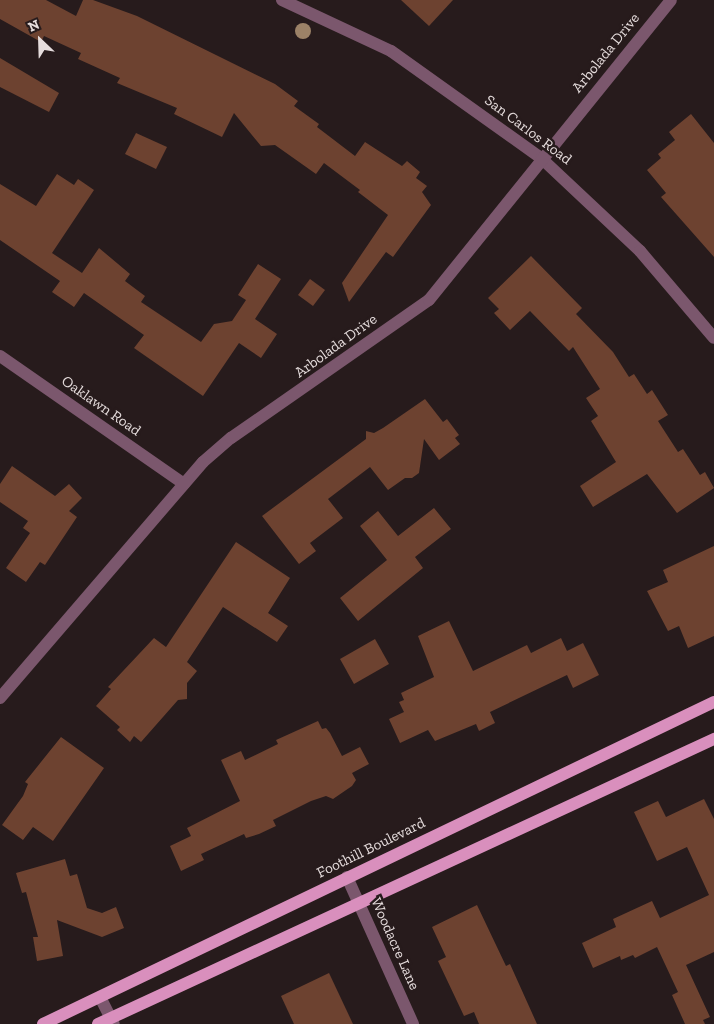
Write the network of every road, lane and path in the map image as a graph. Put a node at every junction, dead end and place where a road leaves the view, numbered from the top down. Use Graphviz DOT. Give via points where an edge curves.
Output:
graph roads {
  1 [pos="282,0"];
  2 [pos="671,0"];
  3 [pos="541,158"];
  4 [pos="714,338"];
  5 [pos="0,356"];
  6 [pos="184,484"];
  7 [pos="0,698"];
  8 [pos="714,702"];
  9 [pos="714,739"];
  10 [pos="347,877"];
  11 [pos="360,904"];
  12 [pos="100,996"];
  13 [pos="112,1021"];
  14 [pos="43,1024"];
  15 [pos="98,1024"];
  16 [pos="413,1024"];
  1 -- 3 [label="street, San Carlos Road" via="391,51"];
  2 -- 3 [label="street, Arbolada Drive"];
  3 -- 4 [label="street, San Carlos Road" via="640,251"];
  3 -- 6 [label="street, Arbolada Drive" via="429,300 231,438"];
  5 -- 6 [label="street, Oaklawn Road"];
  6 -- 7 [label="street, Arbolada Drive"];
  8 -- 10 [label="main road, Foothill Boulevard"];
  9 -- 11 [label="main road"];
  10 -- 11 [label="street, Woodacre Lane"];
  10 -- 12 [label="main road, Foothill Boulevard"];
  11 -- 13 [label="main road"];
  11 -- 16 [label="street, Woodacre Lane"];
  12 -- 13 [label="street"];
  12 -- 14 [label="main road, Foothill Boulevard"];
  13 -- 15 [label="main road"];
}
